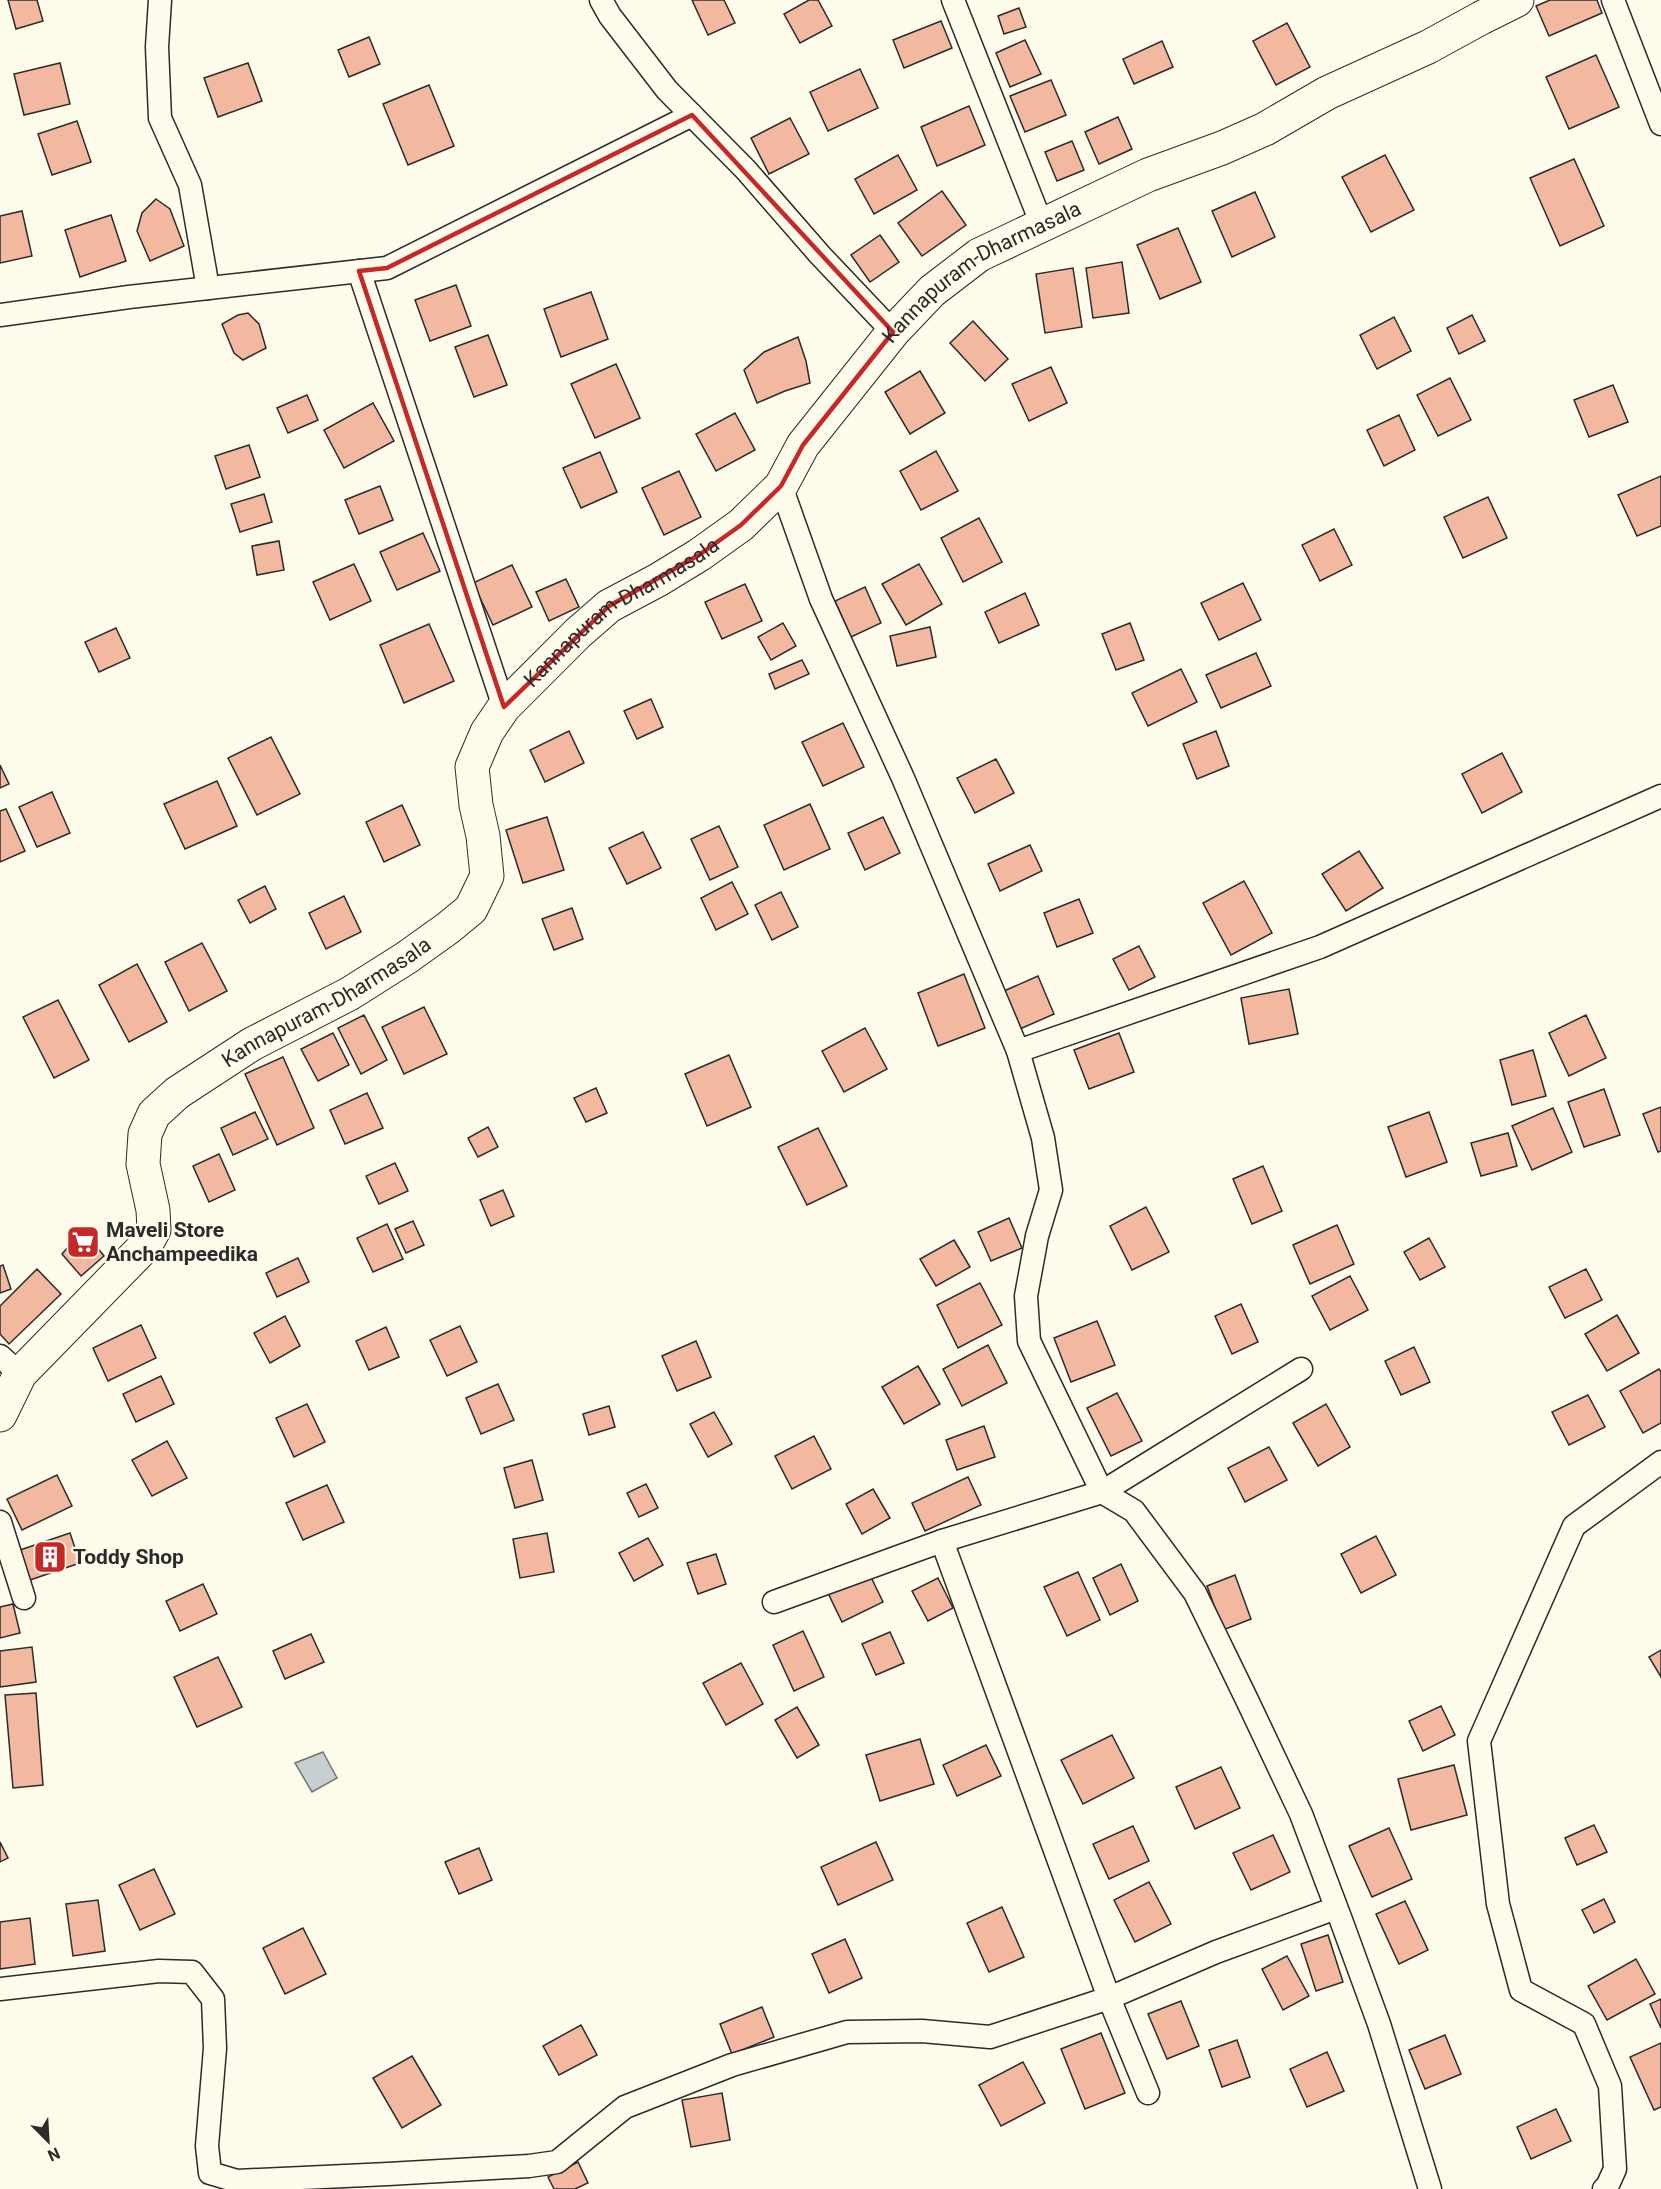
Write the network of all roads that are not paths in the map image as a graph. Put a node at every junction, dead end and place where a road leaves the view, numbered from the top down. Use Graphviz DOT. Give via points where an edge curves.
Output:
graph roads {
  1 [pos="160,0"];
  2 [pos="601,0"];
  3 [pos="953,0"];
  4 [pos="1518,0"];
  5 [pos="1613,0"];
  6 [pos="692,115"];
  7 [pos="1661,124"];
  8 [pos="1042,225"];
  9 [pos="359,271"];
  10 [pos="208,288"];
  11 [pos="0,315"];
  12 [pos="893,332"];
  13 [pos="781,486"];
  14 [pos="504,707"];
  15 [pos="1661,796"];
  16 [pos="1018,1051"];
  17 [pos="10,1365"];
  18 [pos="1301,1369"];
  19 [pos="0,1415"];
  20 [pos="1661,1462"];
  21 [pos="1102,1492"];
  22 [pos="0,1522"];
  23 [pos="942,1541"];
  24 [pos="24,1598"];
  25 [pos="774,1602"];
  26 [pos="1336,1908"];
  27 [pos="0,1989"];
  28 [pos="1109,1998"];
  29 [pos="1148,2093"];
  30 [pos="212,2181"];
  31 [pos="1430,2189"];
  32 [pos="1604,2189"];
  1 -- 10 [label="street" via="160,118 190,185"];
  2 -- 6 [label="street" via="667,90"];
  3 -- 8 [label="street"];
  4 -- 8 [label="main road, Kannapuram-Dharmasala" via="1327,93 1264,129"];
  5 -- 7 [label="street"];
  6 -- 9 [label="street" via="387,268"];
  6 -- 12 [label="street"];
  8 -- 12 [label="main road, Kannapuram-Dharmasala" via="979,255 932,291"];
  9 -- 10 [label="street"];
  9 -- 14 [label="street"];
  10 -- 11 [label="street"];
  12 -- 13 [label="main road, Kannapuram-Dharmasala" via="803,445"];
  13 -- 14 [label="main road, Kannapuram-Dharmasala" via="741,525 699,555 609,606"];
  13 -- 16 [label="street" via="821,598 903,778"];
  14 -- 17 [label="main road, Kannapuram-Dharmasala" via="487,732 472,767 487,876 471,909 349,994 252,1044 177,1093 154,1114 145,1134 144,1164 154,1230 145,1246"];
  15 -- 16 [label="street" via="1320,947"];
  16 -- 21 [label="street" via="1043,1138 1050,1190 1026,1296 1029,1341"];
  17 -- 19 [label="main road, Kannapuram-Dharmasala"];
  18 -- 21 [label="street"];
  20 -- 32 [label="street" via="1574,1526 1479,1742 1498,1904 1521,1990 1584,2024 1610,2086 1615,2169"];
  21 -- 23 [label="street"];
  21 -- 26 [label="street" via="1134,1511 1195,1593 1301,1814"];
  22 -- 24 [label="street"];
  23 -- 25 [label="street"];
  23 -- 28 [label="street"];
  26 -- 28 [label="street" via="1216,1952"];
  26 -- 31 [label="street" via="1379,2024"];
  27 -- 30 [label="street" via="159,1971 192,1972 213,1999 215,2048 207,2146"];
  28 -- 29 [label="street"];
  28 -- 30 [label="street" via="990,2037 922,2031 847,2032 732,2065 625,2107 556,2162"];
}
